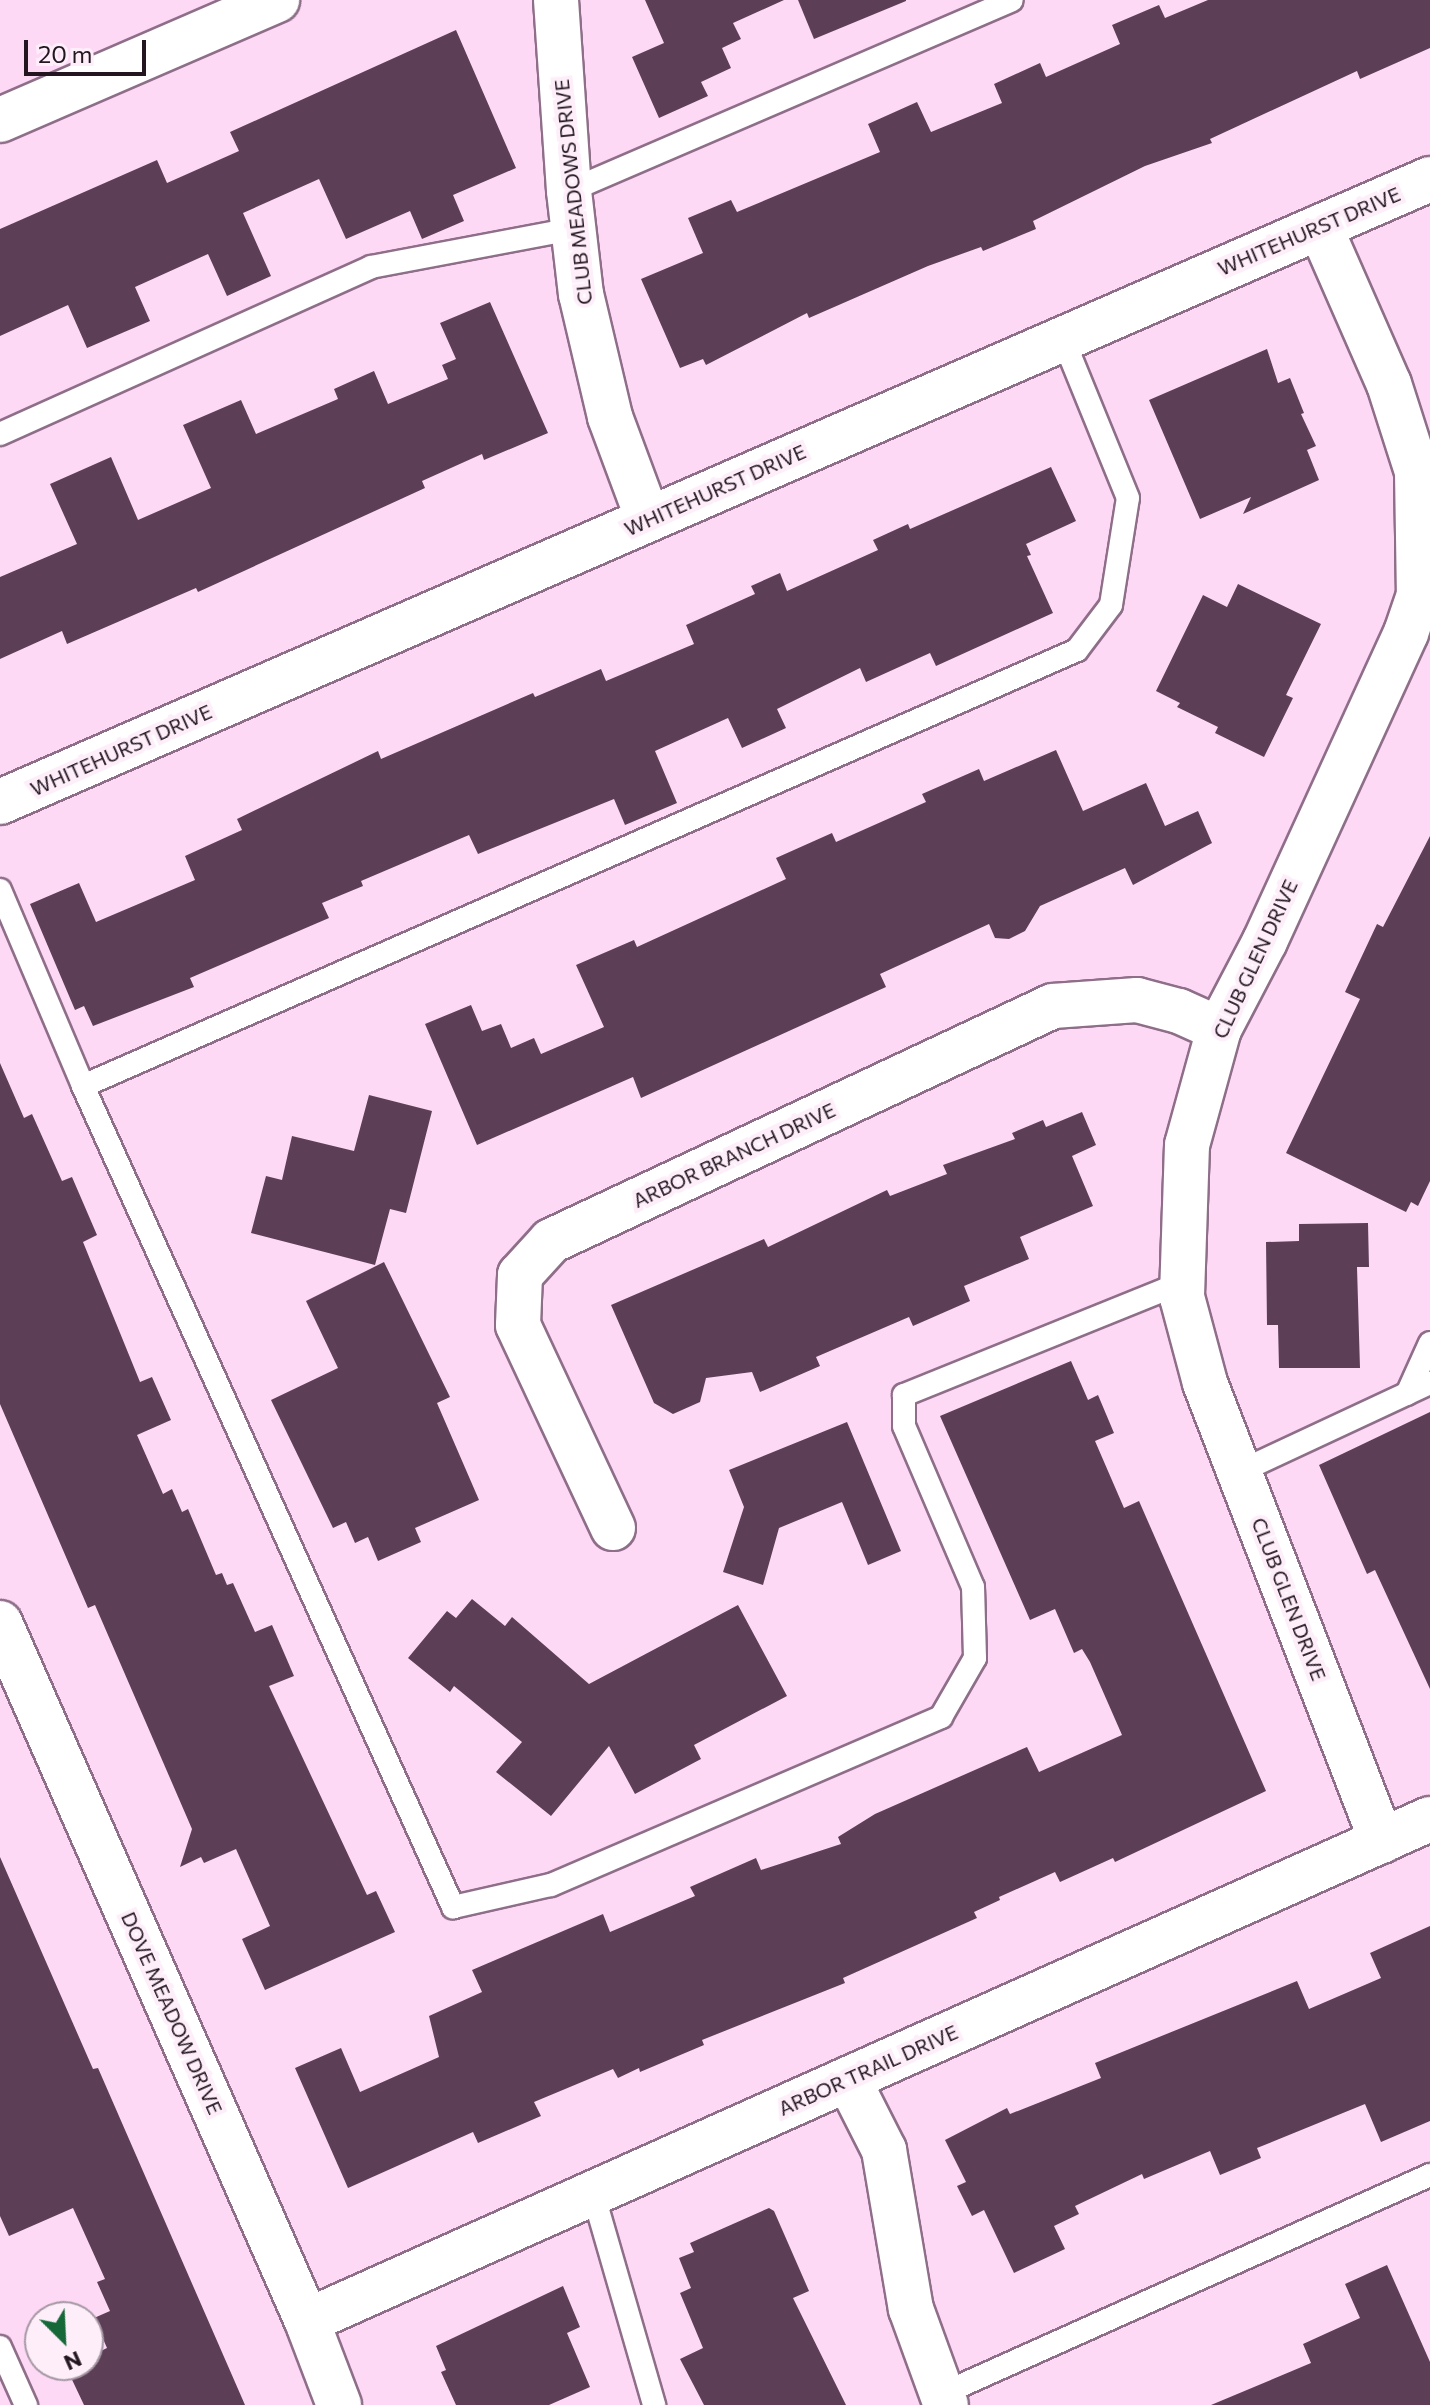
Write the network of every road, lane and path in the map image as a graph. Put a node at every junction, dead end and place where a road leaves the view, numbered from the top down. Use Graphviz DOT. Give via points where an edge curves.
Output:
graph roads {
  1 [pos="277,0"];
  2 [pos="556,0"];
  3 [pos="1012,0"];
  4 [pos="0,120"];
  5 [pos="1430,179"];
  6 [pos="571,210"];
  7 [pos="1320,227"];
  8 [pos="1063,339"];
  9 [pos="0,434"];
  10 [pos="1424,471"];
  11 [pos="648,519"];
  12 [pos="0,802"];
  13 [pos="0,890"];
  14 [pos="1219,1029"];
  15 [pos="83,1086"];
  16 [pos="1183,1282"];
  17 [pos="1430,1343"];
  18 [pos="1430,1383"];
  19 [pos="1407,1394"];
  20 [pos="1239,1472"];
  21 [pos="613,1528"];
  22 [pos="0,1623"];
  23 [pos="1430,1819"];
  24 [pos="1382,1841"];
  25 [pos="848,2079"];
  26 [pos="1430,2175"];
  27 [pos="593,2193"];
  28 [pos="307,2321"];
  29 [pos="0,2347"];
  30 [pos="944,2400"];
  31 [pos="26,2405"];
  32 [pos="339,2405"];
  33 [pos="654,2405"];
  1 -- 4 [label="street"];
  2 -- 6 [label="street, CLUB MEADOWS DRIVE"];
  3 -- 6 [label="lane"];
  5 -- 7 [label="street, WHITEHURST DRIVE"];
  6 -- 9 [label="lane" via="371,267"];
  6 -- 11 [label="street, CLUB MEADOWS DRIVE" via="581,294 610,417"];
  7 -- 8 [label="street, WHITEHURST DRIVE"];
  7 -- 10 [label="street, CLUB GLEN DRIVE"];
  8 -- 11 [label="street, WHITEHURST DRIVE"];
  8 -- 15 [label="lane" via="1128,498 1111,605 1077,650"];
  10 -- 14 [label="street, CLUB GLEN DRIVE" via="1419,595 1406,633 1265,941"];
  11 -- 12 [label="street, WHITEHURST DRIVE"];
  13 -- 15 [label="lane"];
  14 -- 16 [label="street, CLUB GLEN DRIVE" via="1187,1145"];
  14 -- 21 [label="street, ARBOR BRANCH DRIVE" via="1137,1000 1053,1006 551,1241 520,1275 518,1325"];
  15 -- 16 [label="lane" via="453,1907 551,1885 941,1717 975,1658 973,1587 904,1426 904,1395"];
  16 -- 20 [label="street, CLUB GLEN DRIVE" via="1182,1297 1205,1383"];
  17 -- 19 [label="lane"];
  18 -- 19 [label="lane"];
  19 -- 20 [label="lane"];
  20 -- 24 [label="street, CLUB GLEN DRIVE"];
  22 -- 28 [label="street, DOVE MEADOW DRIVE"];
  23 -- 24 [label="street, ARBOR TRAIL DRIVE"];
  24 -- 25 [label="street, ARBOR TRAIL DRIVE"];
  25 -- 27 [label="street, ARBOR TRAIL DRIVE"];
  25 -- 30 [label="street" via="884,2150 911,2309"];
  26 -- 30 [label="lane"];
  27 -- 28 [label="street, ARBOR TRAIL DRIVE"];
  27 -- 33 [label="lane"];
  28 -- 32 [label="street, DOVE MEADOW DRIVE"];
  29 -- 31 [label="lane"];
}
